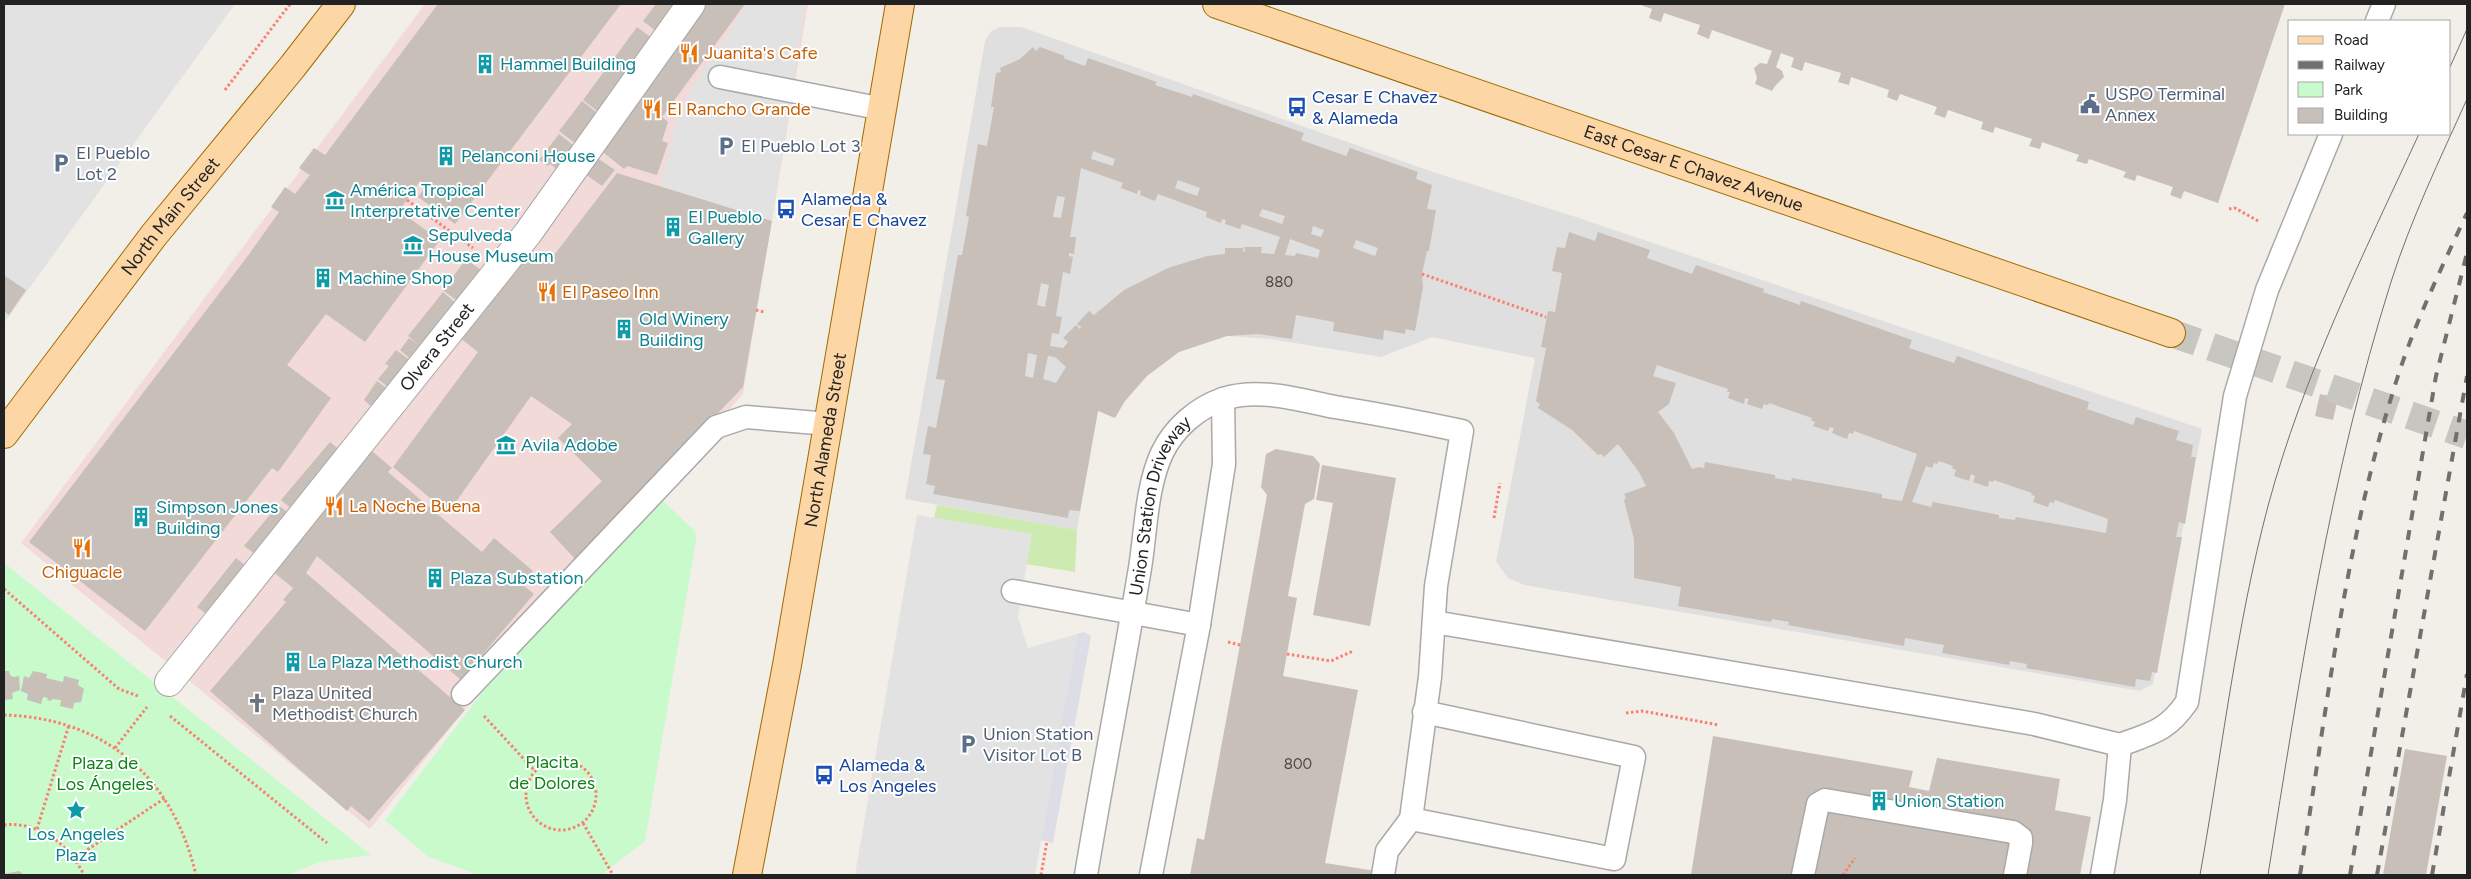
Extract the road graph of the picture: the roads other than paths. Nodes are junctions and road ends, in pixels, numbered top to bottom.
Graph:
1 (341, 4) edge
2 (691, 4) edge
3 (900, 4) edge
4 (1217, 4) edge
5 (2384, 4) edge
6 (2377, 20) edge
7 (720, 77) dead end
8 (883, 109) junction
9 (2331, 135) edge
10 (2171, 333) tunnel mouth
11 (1223, 399) junction
12 (829, 424) junction
13 (4, 434) edge
14 (1013, 591) dead end
15 (1132, 612) junction
16 (1434, 622) junction
17 (1199, 625) junction
18 (169, 682) road end
19 (463, 694) road end
20 (1424, 712) junction
21 (2120, 745) junction
22 (1411, 819) junction
23 (747, 875) edge
24 (1086, 875) edge
25 (1151, 875) edge
26 (1383, 875) edge
27 (1803, 875) edge
28 (2015, 875) edge
29 (2102, 875) edge

1 - 13 main road, North Main Street
2 - 18 street, Olvera Street
3 - 8 main road, North Alameda Street
4 - 10 main road, East Cesar E Chavez Avenue
5 - 6 lane
7 - 8 lane
8 - 12 main road, North Alameda Street
9 - 21 lane
11 - 15 lane, Union Station Driveway
11 - 16 lane, Union Station Driveway
11 - 17 lane
12 - 19 lane
12 - 23 main road, North Alameda Street
14 - 15 lane
15 - 17 lane
15 - 24 lane, Union Station Driveway
16 - 20 lane
16 - 21 lane
17 - 25 lane
20 - 22 lane
20 - 22 lane
21 - 29 lane
22 - 26 lane
27 - 28 lane

